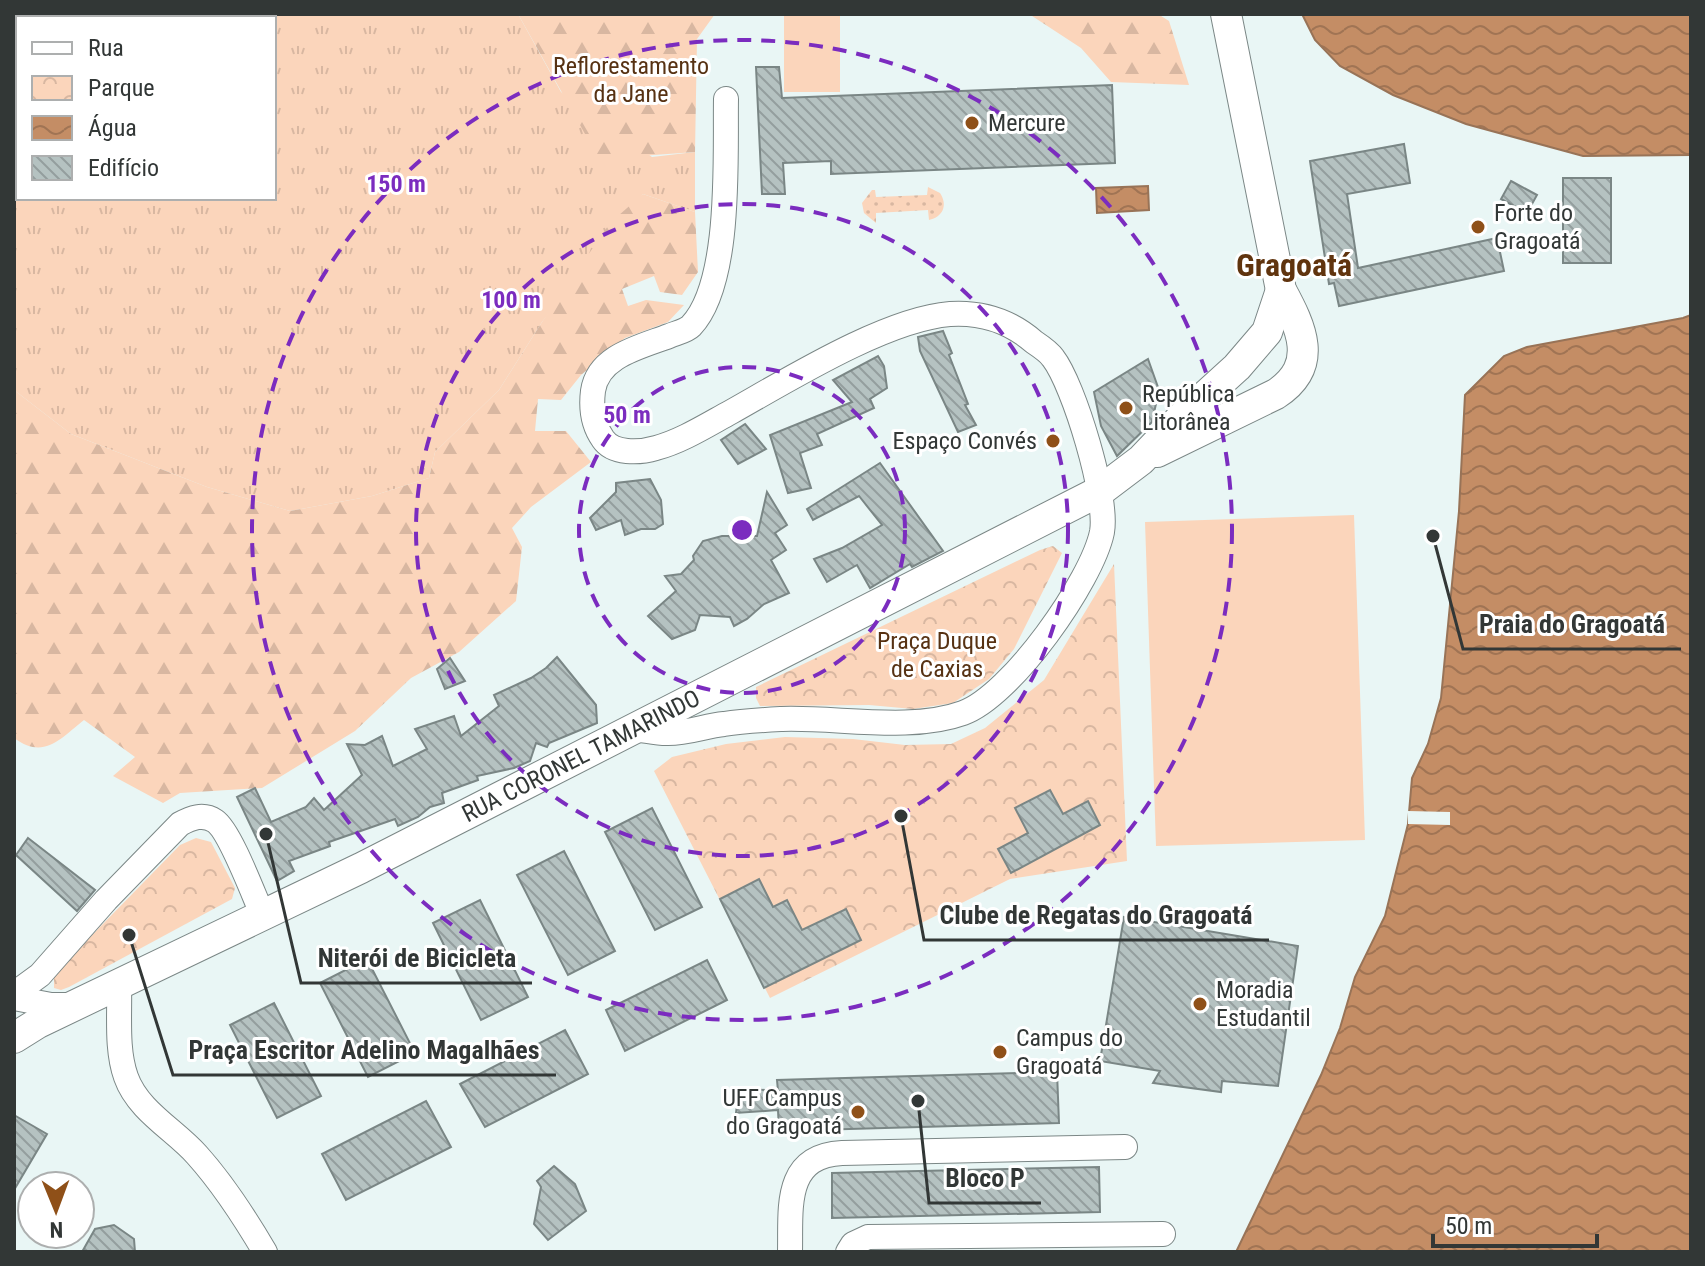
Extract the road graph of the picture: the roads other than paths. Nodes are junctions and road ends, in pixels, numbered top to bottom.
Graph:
1 (1226, 14) edge
2 (726, 99) dead end
3 (1281, 290) junction
4 (1259, 341) junction
5 (1237, 367) junction
6 (1298, 369) junction
7 (1266, 400) junction
8 (1141, 460) junction
9 (1100, 491) junction
10 (633, 729) junction
11 (263, 916) junction
12 (119, 985) junction
13 (14, 996) edge
14 (78, 1005) junction
15 (14, 1038) edge
16 (1125, 1147) dead end
17 (1163, 1234) dead end
18 (265, 1252) edge
19 (790, 1252) edge
20 (848, 1252) edge

1 - 3 main road
2 - 9 street
3 - 4 main road, RUA CORONEL TAMARINDO
3 - 6 main road
4 - 5 main road, RUA CORONEL TAMARINDO
4 - 6 main road
5 - 7 main road
5 - 8 main road, RUA CORONEL TAMARINDO
6 - 7 main road, RUA CORONEL TAMARINDO
7 - 8 main road, RUA CORONEL TAMARINDO
8 - 9 main road, RUA CORONEL TAMARINDO
9 - 10 main road, RUA CORONEL TAMARINDO
9 - 10 street
10 - 11 main road, RUA CORONEL TAMARINDO
11 - 12 main road, RUA CORONEL TAMARINDO
11 - 13 street
12 - 14 main road, RUA CORONEL TAMARINDO
12 - 18 street
13 - 14 street
14 - 15 main road, RUA CORONEL TAMARINDO
16 - 19 street
17 - 20 street

